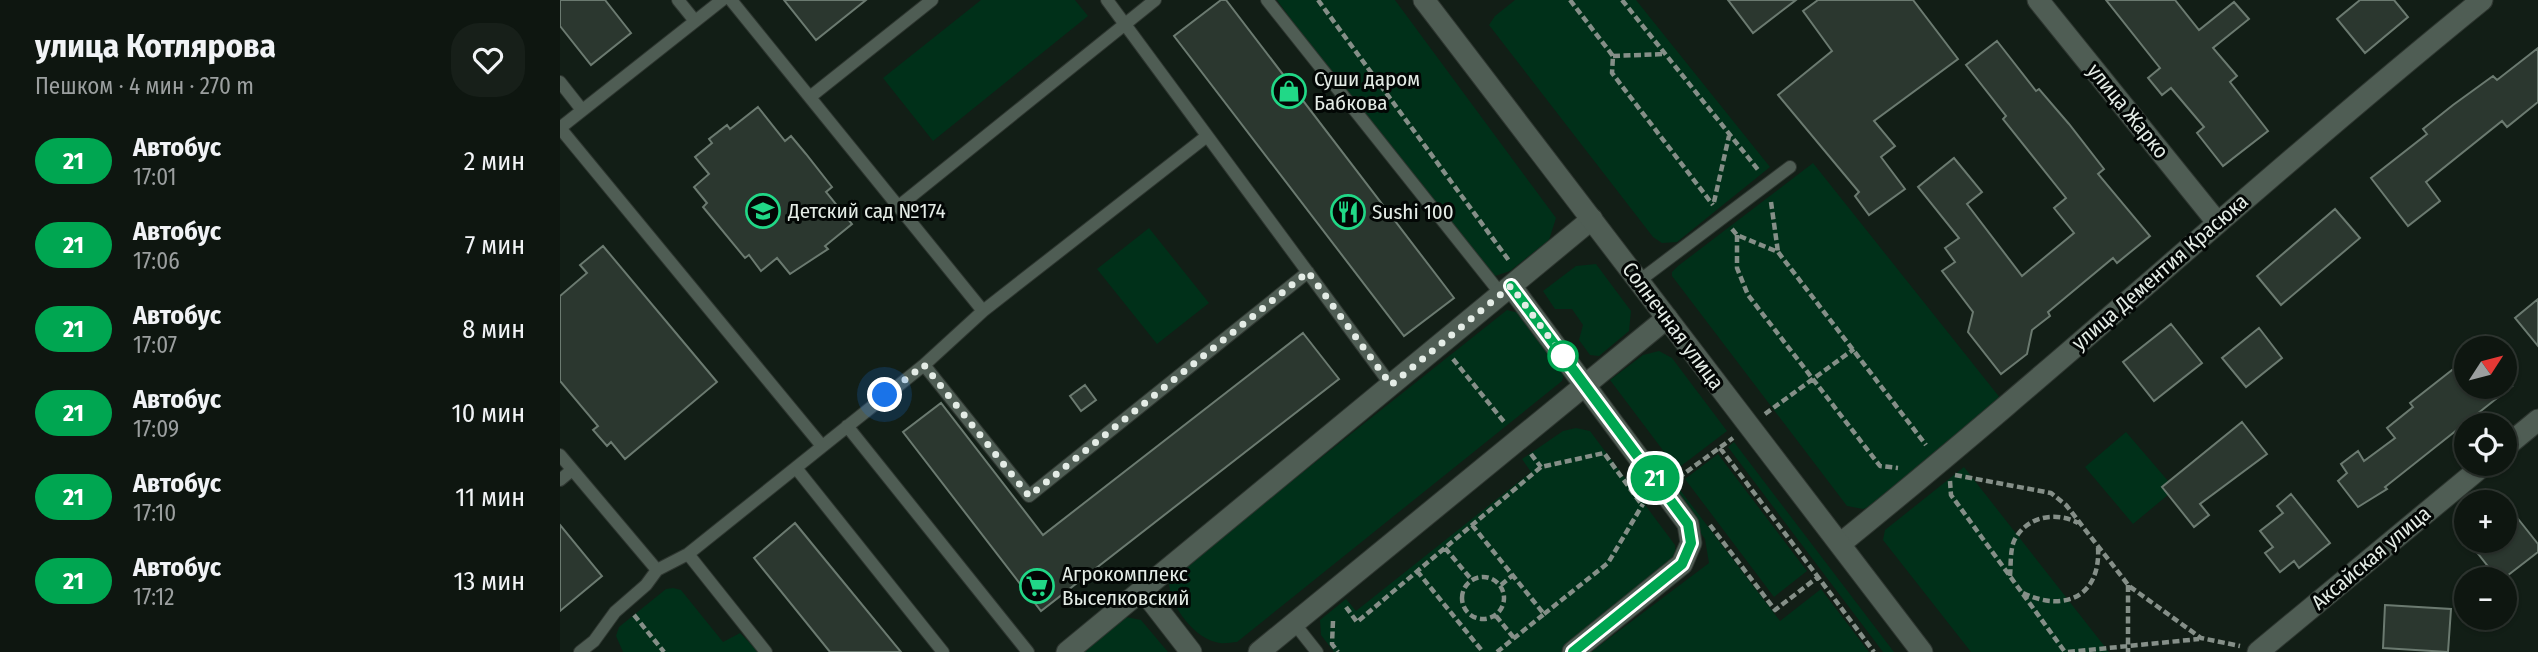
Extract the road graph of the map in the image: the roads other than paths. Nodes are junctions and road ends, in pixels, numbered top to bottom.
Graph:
1 (678, 0) edge
2 (722, 0) edge
3 (731, 0) edge
4 (932, 0) edge
5 (1107, 0) edge
6 (1155, 0) edge
7 (1267, 0) edge
8 (1424, 0) edge
9 (2038, 0) edge
10 (2476, 2) edge
11 (695, 21) junction
12 (1124, 24) junction
13 (560, 82) edge
14 (810, 97) junction
15 (582, 110) junction
16 (560, 128) edge
17 (1207, 136) junction
18 (1790, 167) dead end
19 (898, 206) junction
20 (1592, 219) junction
21 (2217, 222) junction
22 (1308, 272) junction
23 (1639, 281) junction
24 (1511, 286) junction
25 (983, 311) junction
26 (1667, 318) junction
27 (924, 365) junction
28 (1391, 385) junction
29 (1585, 385) junction
30 (2538, 420) edge
31 (847, 426) junction
32 (2517, 437) edge
33 (822, 446) junction
34 (560, 455) edge
35 (796, 468) junction
36 (572, 470) junction
37 (2470, 476) edge
38 (560, 480) edge
39 (1840, 544) junction
40 (688, 554) junction
41 (657, 570) junction
42 (1143, 590) junction
43 (1294, 623) junction
44 (2259, 651) edge
45 (580, 652) edge
46 (766, 652) edge
47 (943, 652) edge
48 (1028, 652) edge
49 (1067, 652) edge
50 (1191, 652) edge
51 (1259, 652) edge
52 (1317, 652) edge
53 (1573, 652) edge
54 (1922, 652) edge

1 - 11 lane
2 - 11 lane
3 - 14 lane
4 - 14 lane
5 - 12 lane
6 - 12 lane
7 - 24 lane
8 - 20 street, Солнечная улица
9 - 21 street, улица Жарко
10 - 21 street, улица Дементия Красюка
11 - 15 lane
12 - 17 lane
12 - 19 lane
13 - 15 lane
14 - 19 lane
15 - 16 lane
16 - 33 lane
17 - 22 lane
17 - 25 lane
18 - 23 lane
19 - 25 lane
20 - 23 street, Солнечная улица
20 - 24 street
21 - 39 street, улица Дементия Красюка
22 - 27 lane
22 - 28 lane
23 - 26 street, Солнечная улица
24 - 28 street
24 - 29 street
25 - 27 lane
26 - 29 street
26 - 39 street, Солнечная улица
27 - 31 lane
28 - 42 street
29 - 43 street
29 - 53 street
30 - 32 street
31 - 33 lane
31 - 48 lane
33 - 35 lane
34 - 36 lane
35 - 40 lane
35 - 47 lane
36 - 38 lane
36 - 41 lane
37 - 44 street, Аксайская улица
39 - 54 street, Солнечная улица
40 - 41 lane
40 - 46 lane
41 - 45 lane
42 - 49 street
42 - 50 street
43 - 51 street
43 - 52 lane

